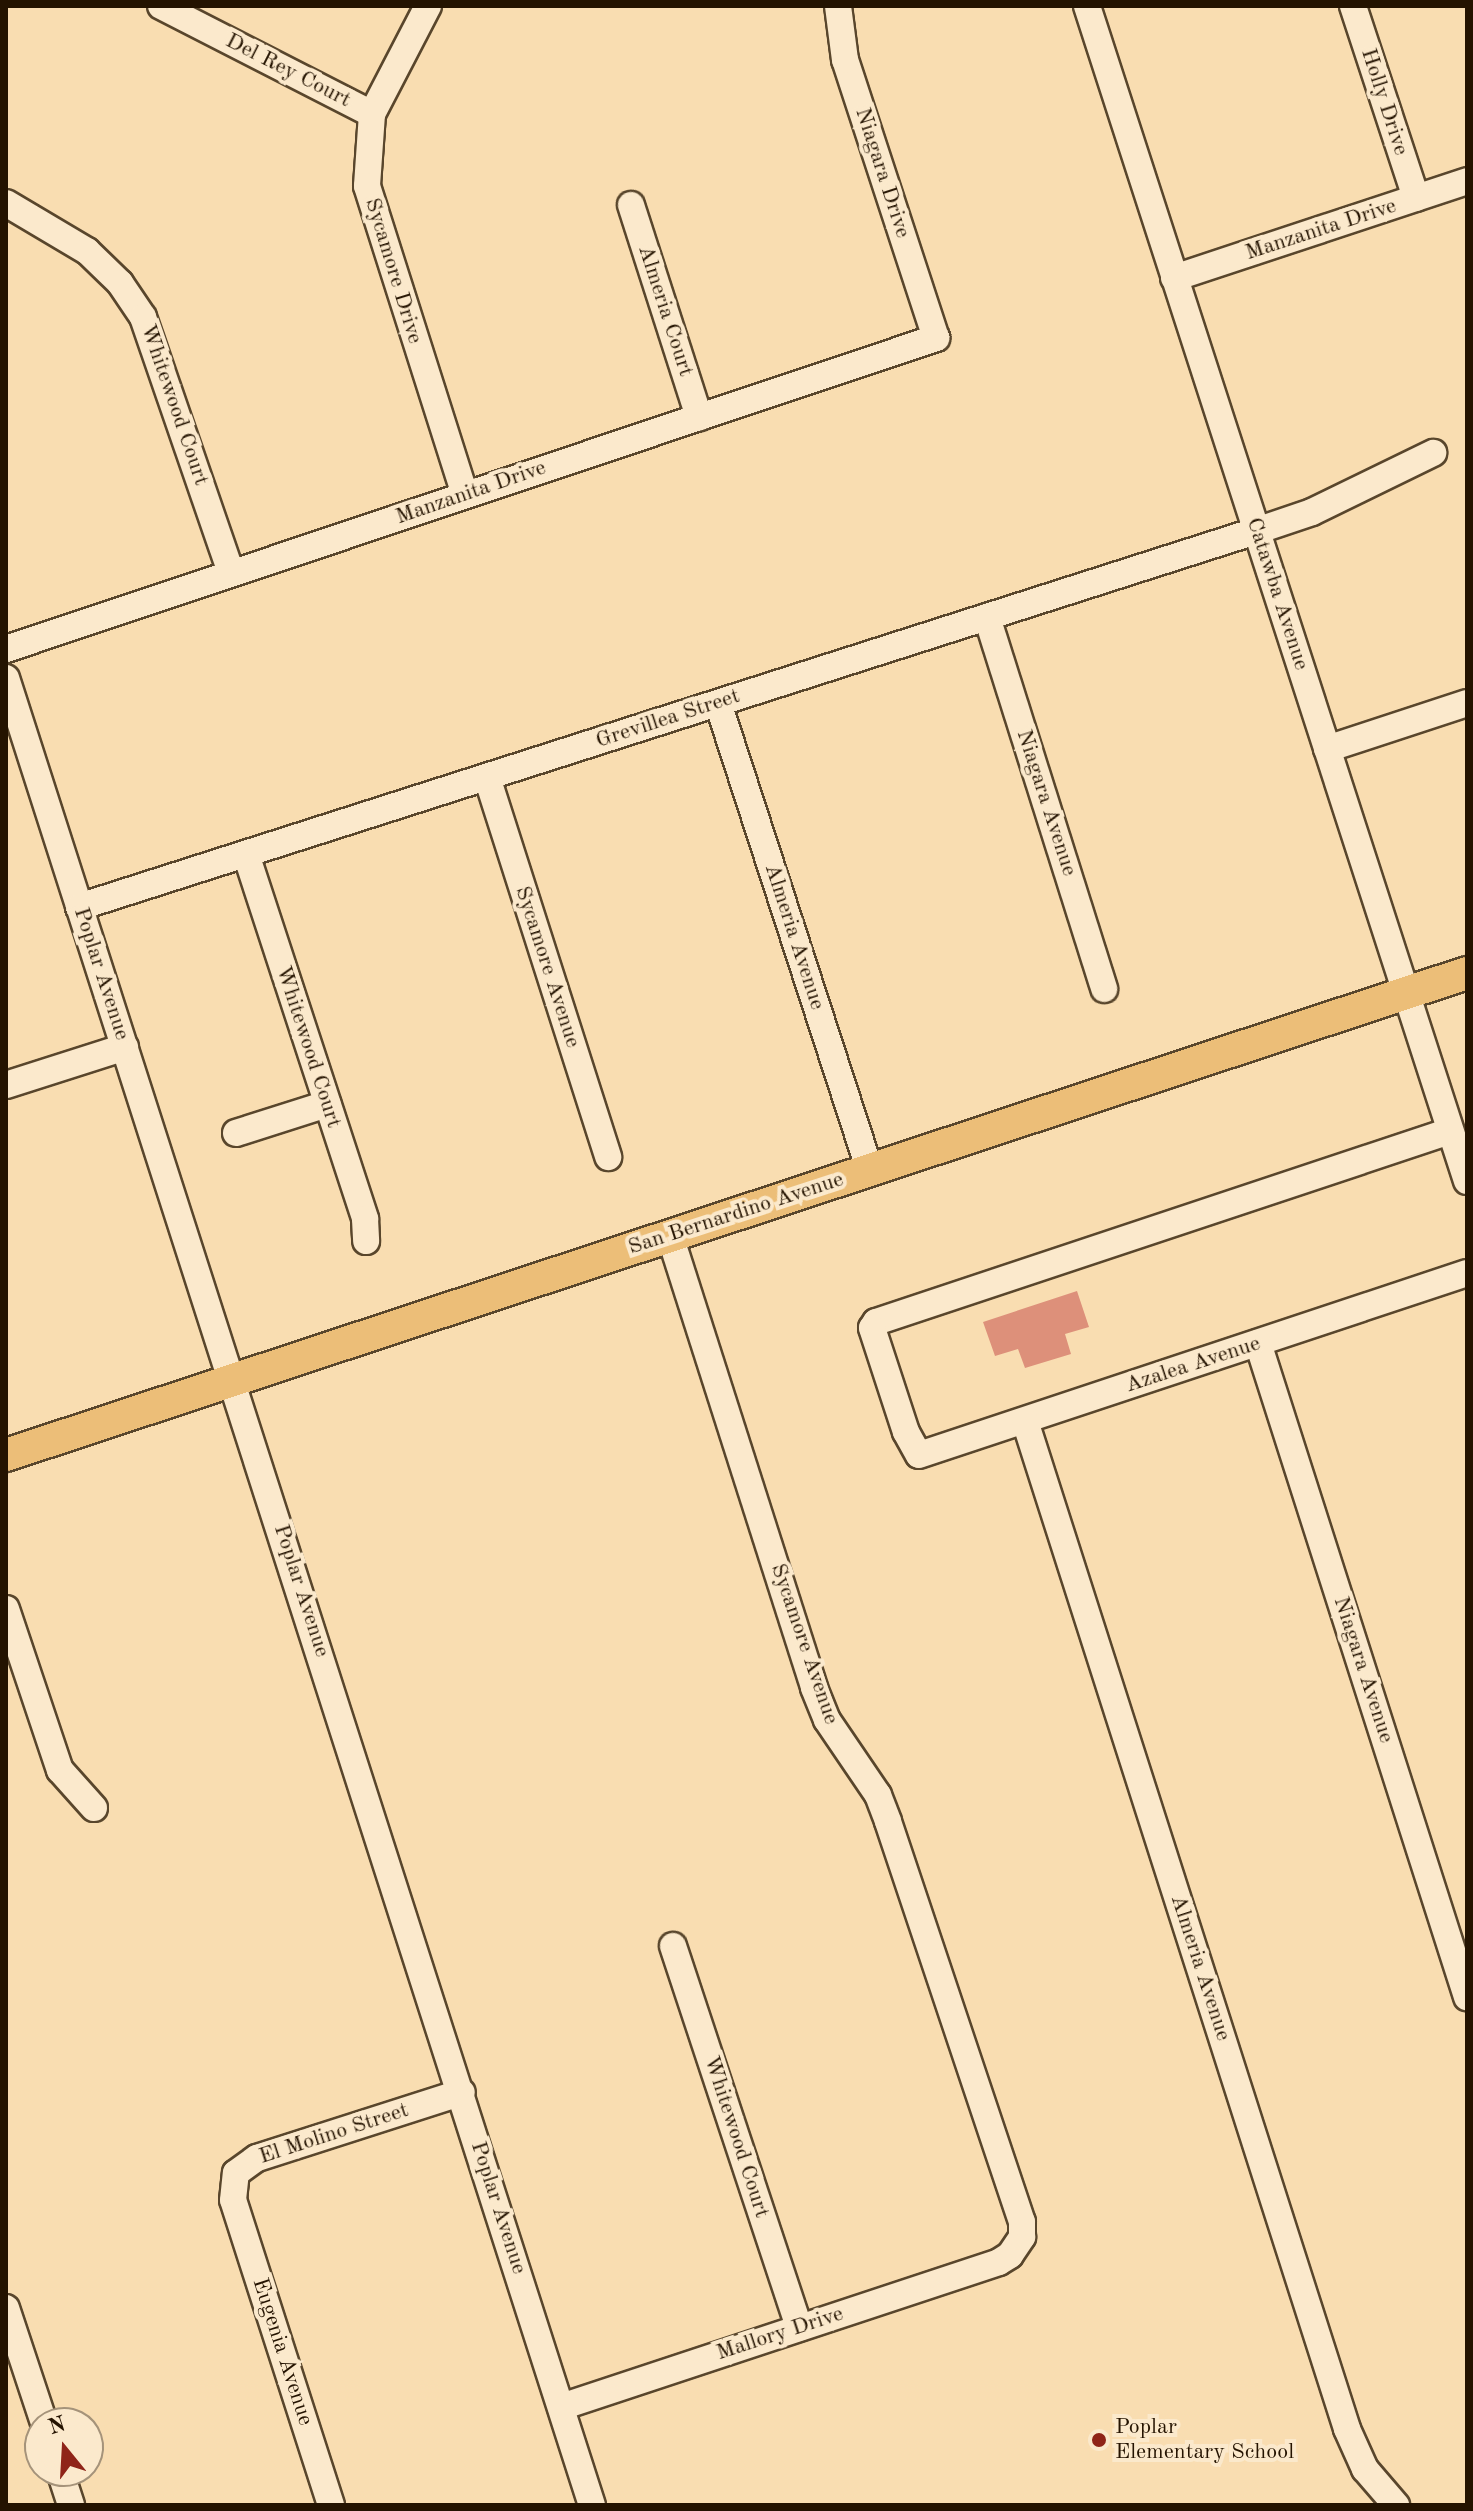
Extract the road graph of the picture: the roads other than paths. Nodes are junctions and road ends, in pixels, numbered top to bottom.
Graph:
1 (161, 6) edge
2 (428, 6) edge
3 (838, 6) edge
4 (1087, 6) edge
5 (1353, 6) edge
6 (372, 114) junction
7 (1467, 181) edge
8 (1416, 198) junction
9 (6, 203) edge
10 (631, 205) dead end
11 (1174, 278) junction
12 (936, 338) joint
13 (699, 417) junction
14 (1433, 453) dead end
15 (465, 495) junction
16 (1256, 531) junction
17 (231, 573) junction
18 (987, 617) junction
19 (6, 649) edge
20 (6, 678) edge
21 (718, 703) junction
22 (1467, 703) edge
23 (1327, 749) junction
24 (487, 777) junction
25 (246, 854) junction
26 (79, 907) junction
27 (1467, 973) edge
28 (1104, 989) dead end
29 (1403, 994) junction
30 (125, 1047) junction
31 (6, 1085) edge
32 (327, 1104) junction
33 (1450, 1131) junction
34 (236, 1133) dead end
35 (608, 1157) dead end
36 (870, 1170) junction
37 (1467, 1181) edge
38 (670, 1235) junction
39 (366, 1241) dead end
40 (1467, 1273) edge
41 (1258, 1343) junction
42 (233, 1379) junction
43 (1025, 1421) junction
44 (6, 1455) edge
45 (6, 1609) edge
46 (94, 1808) dead end
47 (673, 1946) dead end
48 (1467, 1997) edge
49 (462, 2092) junction
50 (233, 2200) joint
51 (999, 2262) joint
52 (6, 2308) edge
53 (799, 2328) junction
54 (39, 2407) edge
55 (561, 2407) junction
56 (331, 2505) edge
57 (592, 2505) edge
58 (1396, 2505) edge

1 - 6 street, Del Rey Court
2 - 6 street, Sycamore Drive
3 - 12 street, Niagara Drive
4 - 11 street, Catawba Avenue
5 - 8 street, Holly Drive
6 - 15 street, Sycamore Drive
7 - 8 street, Manzanita Drive
8 - 11 street, Manzanita Drive
9 - 17 street, Whitewood Court
10 - 13 street, Almeria Court
11 - 16 street, Catawba Avenue
12 - 13 street, Manzanita Drive
13 - 15 street, Manzanita Drive
14 - 16 street, Grevillea Street
15 - 17 street, Manzanita Drive
16 - 18 street, Grevillea Street
16 - 23 street, Catawba Avenue
17 - 19 street, Manzanita Drive
18 - 21 street, Grevillea Street
18 - 28 street, Niagara Avenue
20 - 26 street, Poplar Avenue
21 - 24 street, Grevillea Street
21 - 36 street, Almeria Avenue
22 - 23 street
23 - 29 street, Catawba Avenue
24 - 25 street, Grevillea Street
24 - 35 street, Sycamore Avenue
25 - 26 street, Grevillea Street
25 - 32 street, Whitewood Court
26 - 30 street, Poplar Avenue
27 - 29 main road, San Bernardino Avenue
29 - 33 street, Catawba Avenue
29 - 36 main road, San Bernardino Avenue
30 - 31 street
30 - 42 street, Poplar Avenue
32 - 34 street
32 - 39 street, Whitewood Court
33 - 37 street, Catawba Avenue
33 - 43 street, Azalea Avenue
36 - 38 main road, San Bernardino Avenue
38 - 42 main road, San Bernardino Avenue
38 - 51 street, Sycamore Avenue
40 - 41 street, Azalea Avenue
41 - 43 street, Azalea Avenue
41 - 48 street, Niagara Avenue
42 - 44 main road, San Bernardino Avenue
42 - 49 street, Poplar Avenue
43 - 58 street, Almeria Avenue
45 - 46 street
47 - 53 street, Whitewood Court
49 - 50 street, El Molino Street
49 - 55 street, Poplar Avenue
50 - 56 street, Eugenia Avenue
51 - 53 street, Mallory Drive
52 - 54 street
53 - 55 street, Mallory Drive
55 - 57 street, Poplar Avenue

